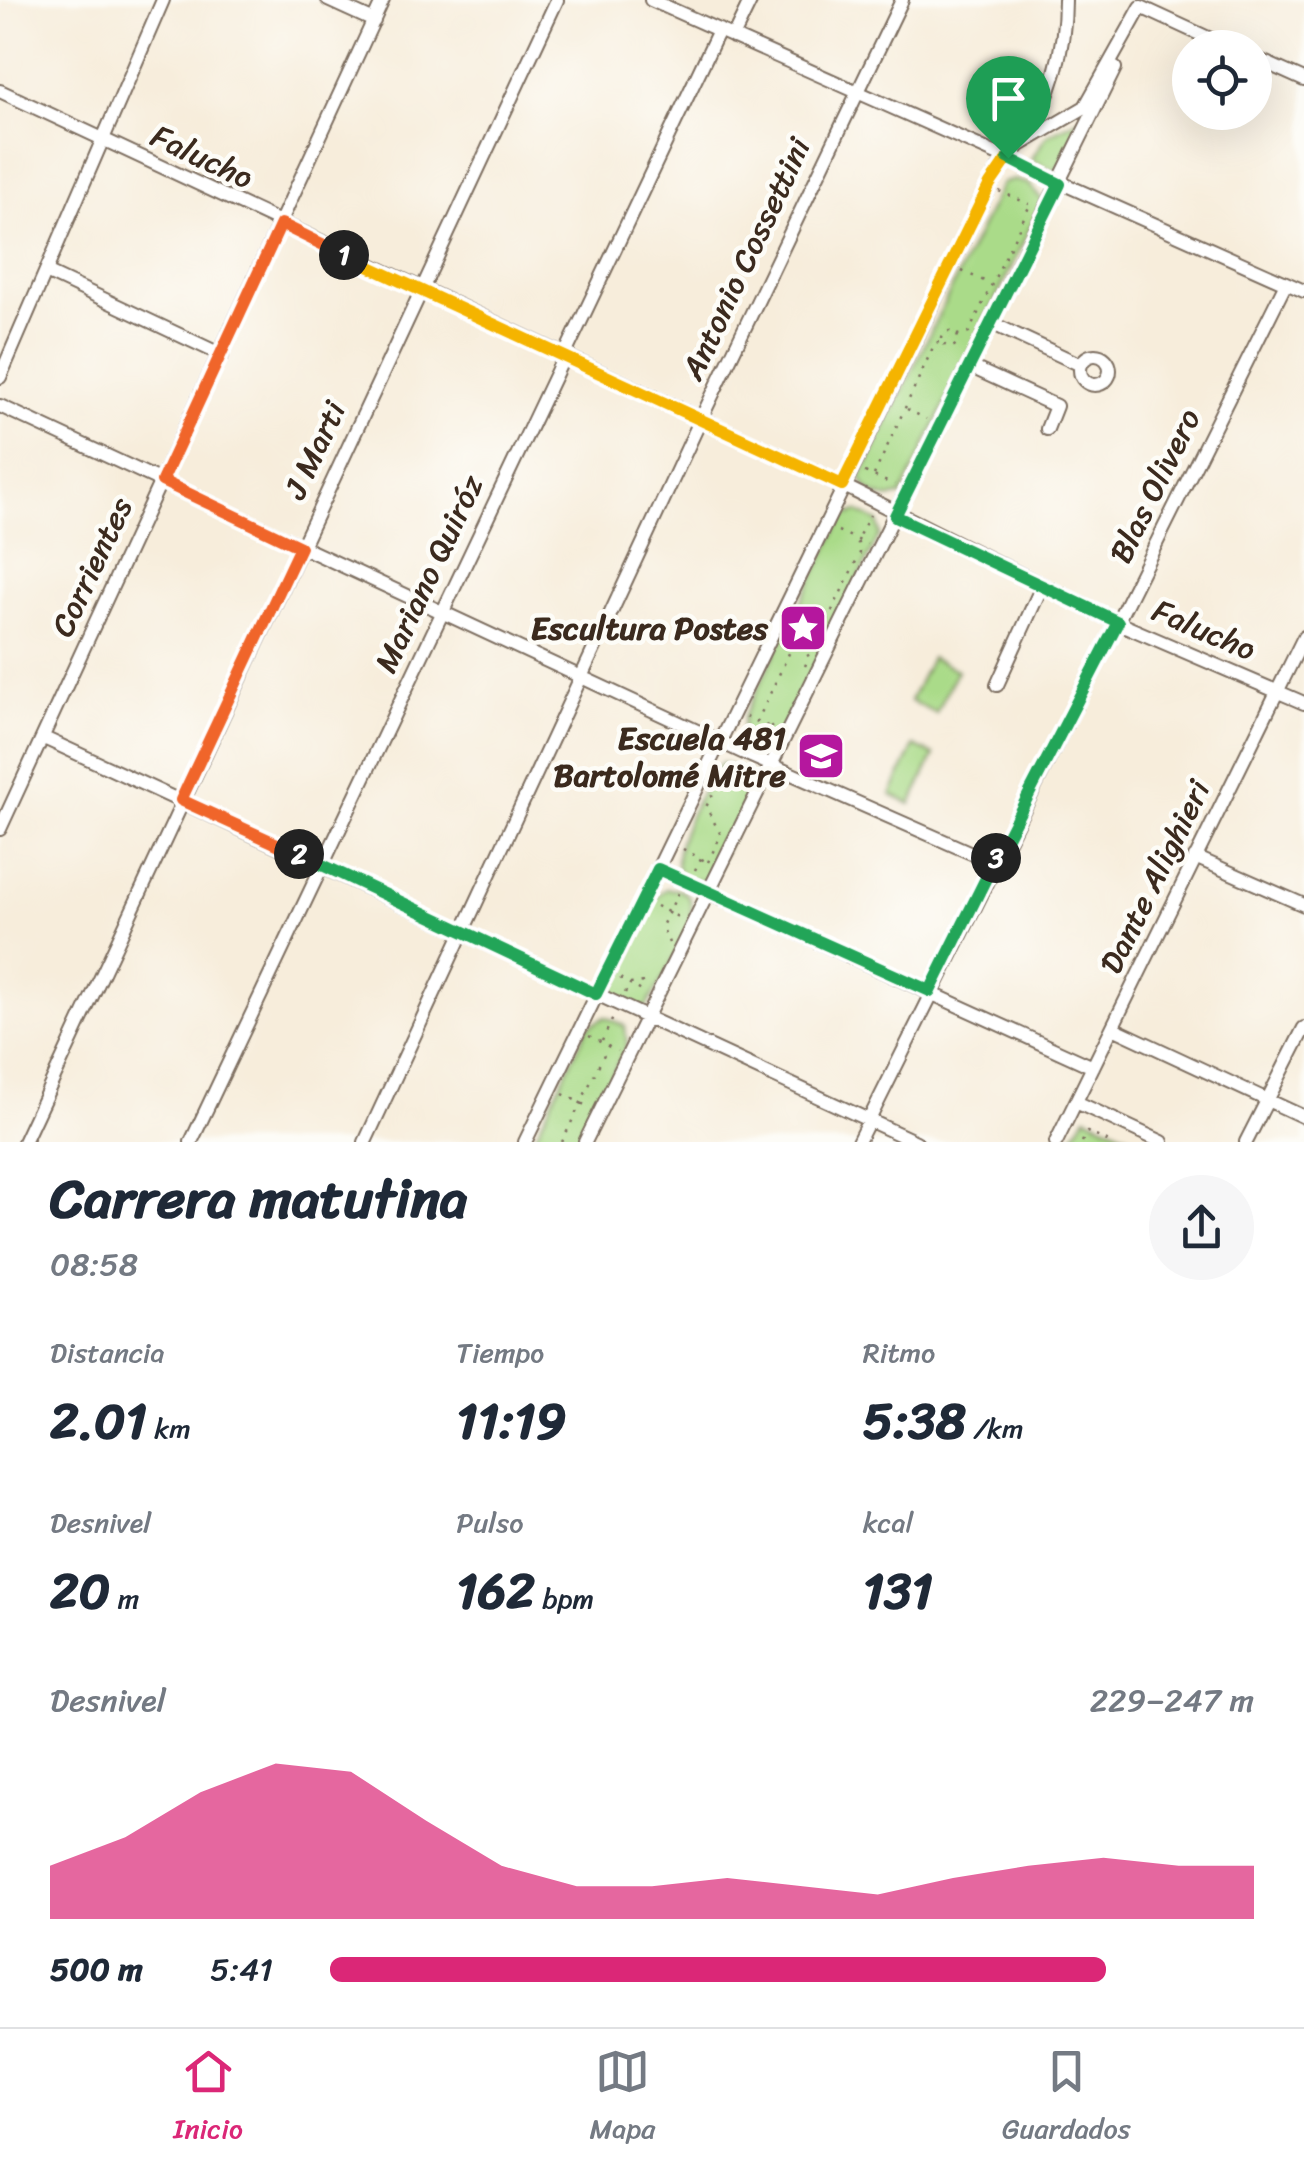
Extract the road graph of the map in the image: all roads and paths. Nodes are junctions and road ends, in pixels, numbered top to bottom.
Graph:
1 (162, 0) edge
2 (328, 0) edge
3 (383, 0) edge
4 (557, 0) edge
5 (651, 0) edge
6 (752, 0) edge
7 (902, 0) edge
8 (1066, 0) edge
9 (1143, 4) edge
10 (374, 21) junction
11 (719, 30) junction
12 (1194, 30) edge
13 (733, 37) junction
14 (1272, 66) edge
15 (1304, 80) edge
16 (0, 91) edge
17 (858, 92) junction
18 (103, 140) junction
19 (1020, 145) junction
20 (1008, 158) junction
21 (1060, 184) junction
22 (998, 191) dead end
23 (1030, 205) junction
24 (1039, 209) dead end
25 (281, 224) junction
26 (960, 270) dead end
27 (46, 272) junction
28 (1286, 283) junction
29 (992, 285) junction
30 (419, 290) junction
31 (1304, 291) edge
32 (991, 323) junction
33 (958, 335) junction
34 (943, 341) junction
35 (222, 355) junction
36 (562, 358) junction
37 (1081, 365) dead end
38 (970, 366) junction
39 (0, 378) edge
40 (0, 406) edge
41 (905, 408) junction
42 (700, 421) junction
43 (936, 423) dead end
44 (1047, 429) dead end
45 (864, 471) dead end
46 (874, 475) junction
47 (162, 481) junction
48 (842, 485) junction
49 (904, 490) dead end
50 (870, 515) dead end
51 (895, 516) junction
52 (836, 530) dead end
53 (857, 540) junction
54 (300, 547) junction
55 (875, 548) dead end
56 (1042, 586) junction
57 (443, 610) junction
58 (1118, 622) junction
59 (1304, 636) edge
60 (802, 646) junction
61 (802, 672) dead end
62 (584, 678) junction
63 (997, 686) dead end
64 (1276, 691) junction
65 (1304, 704) edge
66 (744, 716) dead end
67 (780, 720) dead end
68 (756, 723) junction
69 (770, 727) junction
70 (784, 734) dead end
71 (44, 738) junction
72 (719, 742) junction
73 (747, 744) dead end
74 (772, 762) junction
75 (736, 765) dead end
76 (711, 775) dead end
77 (728, 784) junction
78 (754, 797) dead end
79 (181, 800) junction
80 (0, 829) edge
81 (678, 846) dead end
82 (1195, 857) junction
83 (708, 862) junction
84 (994, 863) junction
85 (320, 864) junction
86 (658, 869) junction
87 (722, 870) junction
88 (684, 882) junction
89 (710, 894) junction
90 (650, 903) dead end
91 (1304, 906) edge
92 (668, 912) junction
93 (690, 923) dead end
94 (466, 932) junction
95 (670, 945) dead end
96 (656, 970) dead end
97 (614, 975) dead end
98 (630, 984) junction
99 (930, 991) junction
100 (596, 994) junction
101 (654, 999) dead end
102 (613, 1018) dead end
103 (648, 1018) junction
104 (1113, 1028) junction
105 (1304, 1028) edge
106 (585, 1034) dead end
107 (601, 1042) junction
108 (608, 1046) junction
109 (623, 1054) dead end
110 (1093, 1067) junction
111 (557, 1092) dead end
112 (1268, 1099) junction
113 (1076, 1102) junction
114 (580, 1103) junction
115 (595, 1110) dead end
116 (1304, 1117) edge
117 (868, 1120) junction
118 (24, 1142) edge
119 (191, 1142) edge
120 (366, 1142) edge
121 (525, 1142) edge
122 (562, 1142) edge
123 (585, 1142) edge
124 (858, 1142) edge
125 (916, 1142) edge
126 (1056, 1142) edge
127 (1082, 1142) edge
128 (1108, 1142) edge
129 (1162, 1142) edge
130 (1246, 1142) edge

1 - 18 street
2 - 10 street
3 - 10 street, Corrientes
4 - 30 street, J Marti
5 - 11 street
6 - 13 street
7 - 17 street, Antonio Cossettini
8 - 19 street
9 - 12 street
9 - 19 street
9 - 21 street
10 - 25 street, Corrientes
11 - 13 street
11 - 36 street, Mariano Quiróz
13 - 17 street
14 - 15 street
16 - 18 street, Falucho
17 - 20 street
17 - 42 street, Antonio Cossettini
18 - 25 street, Falucho
18 - 27 street
19 - 20 street
20 - 21 street
20 - 48 street
21 - 28 street
21 - 32 street
22 - 23 path
23 - 24 path
23 - 29 path
25 - 30 street, Falucho
25 - 35 street, Corrientes
26 - 29 path
27 - 35 street
27 - 39 street
28 - 31 street
28 - 58 street, Blas Olivero
29 - 33 path
30 - 36 street, Falucho
30 - 54 street, J Marti
32 - 37 street
32 - 38 street
33 - 34 path
33 - 34 path
34 - 41 path
35 - 47 street, Corrientes
36 - 42 street, Falucho
36 - 57 street, Mariano Quiróz
38 - 44 street
38 - 51 street
40 - 47 street
41 - 43 path
41 - 46 path
42 - 48 street, Falucho
42 - 62 street, Antonio Cossettini
45 - 46 path
46 - 49 path
47 - 54 street
47 - 71 street, Corrientes
48 - 51 street, Falucho
48 - 72 street
50 - 53 path
51 - 56 street, Falucho
51 - 74 street
52 - 53 path
53 - 55 path
53 - 60 path
54 - 57 street
54 - 79 street, J Marti
56 - 58 street, Falucho
56 - 63 street
57 - 62 street
57 - 85 street, Mariano Quiróz
58 - 64 street, Falucho
58 - 84 street, Blas Olivero
59 - 64 street, Dante Alighieri
60 - 61 path
60 - 68 path
62 - 72 street
62 - 94 street, Antonio Cossettini
64 - 65 street, Falucho
64 - 82 street, Dante Alighieri
66 - 68 path
67 - 69 path
68 - 69 path
68 - 73 path
69 - 70 path
71 - 79 street
71 - 80 street, Corrientes
72 - 74 street
72 - 86 street
74 - 84 street
74 - 87 street
75 - 77 path
76 - 77 path
77 - 78 path
77 - 83 path
79 - 85 street
79 - 118 street, J Marti
81 - 83 path
82 - 91 street
82 - 104 street, Dante Alighieri
83 - 87 path
84 - 99 street, Blas Olivero
85 - 94 street
85 - 119 street, Mariano Quiróz
86 - 88 street
86 - 100 street
87 - 89 street
88 - 89 street
88 - 92 path
89 - 99 street
89 - 103 street
90 - 92 path
92 - 93 path
92 - 95 path
94 - 100 street
94 - 120 street, Antonio Cossettini
96 - 98 path
97 - 98 path
98 - 101 path
99 - 110 street
99 - 117 street, Blas Olivero
100 - 103 street
100 - 121 street
102 - 107 path
103 - 117 street
103 - 123 street
104 - 110 street, Dante Alighieri
104 - 112 street
105 - 112 street
106 - 107 path
107 - 108 path
108 - 109 path
108 - 114 path
110 - 113 street, Dante Alighieri
111 - 114 path
112 - 116 street
112 - 130 street
113 - 126 street, Dante Alighieri
113 - 129 street
114 - 115 path
114 - 122 path
117 - 124 street, Blas Olivero
117 - 125 street
127 - 128 path

